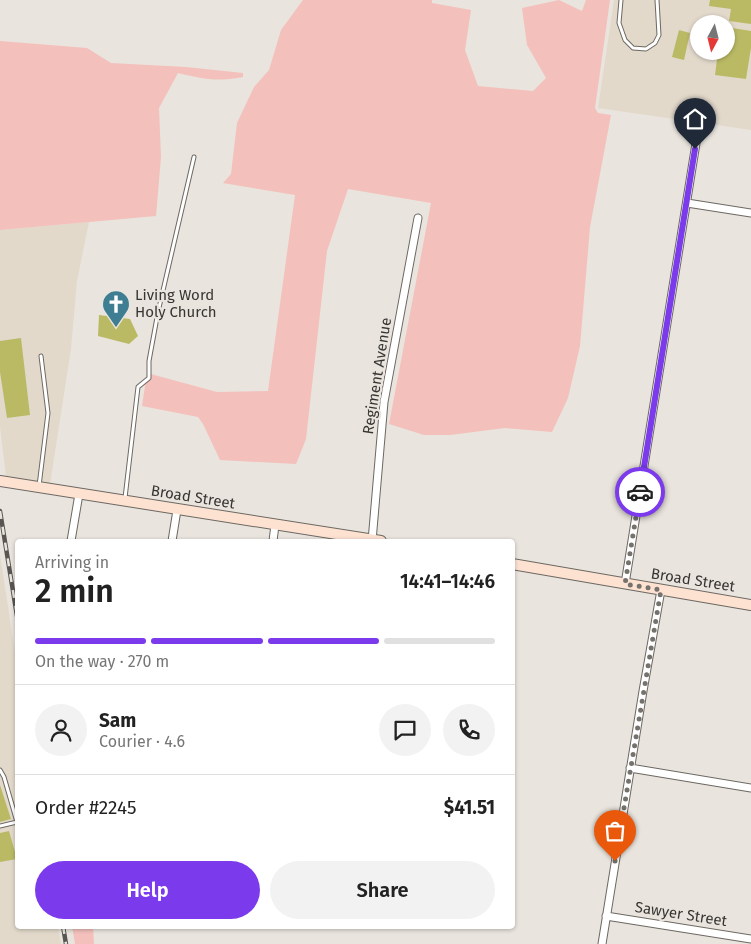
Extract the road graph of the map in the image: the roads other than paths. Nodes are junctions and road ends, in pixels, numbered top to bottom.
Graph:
1 (621, 0) edge
2 (657, 0) edge
3 (698, 130) dead end
4 (194, 157) dead end
5 (687, 203) junction
6 (751, 213) edge
7 (418, 218) dead end
8 (41, 356) dead end
9 (0, 481) edge
10 (39, 487) junction
11 (79, 494) junction
12 (125, 501) junction
13 (177, 510) junction
14 (275, 525) junction
15 (71, 539) edge
16 (172, 539) edge
17 (272, 539) edge
18 (362, 539) edge
19 (375, 539) edge
20 (515, 565) edge
21 (625, 584) junction
22 (661, 590) junction
23 (751, 605) edge
24 (630, 768) junction
25 (0, 770) edge
26 (751, 788) edge
27 (15, 818) edge
28 (15, 822) edge
29 (0, 826) edge
30 (606, 916) junction
31 (751, 939) edge
32 (602, 944) edge

1 - 2 lane
3 - 5 street
4 - 12 lane
5 - 6 street
5 - 21 street
7 - 19 street, Regiment Avenue
8 - 10 lane
9 - 10 street, Broad Street
10 - 11 street, Broad Street
11 - 12 street, Broad Street
11 - 15 street
12 - 13 street, Broad Street
13 - 14 street, Broad Street
13 - 16 street
14 - 17 street
14 - 18 street, Broad Street
20 - 21 street, Broad Street
21 - 22 street, Broad Street
22 - 23 street, Broad Street
22 - 24 street
24 - 26 street
24 - 30 street
25 - 27 lane
28 - 29 lane
30 - 31 street, Sawyer Street
30 - 32 street

